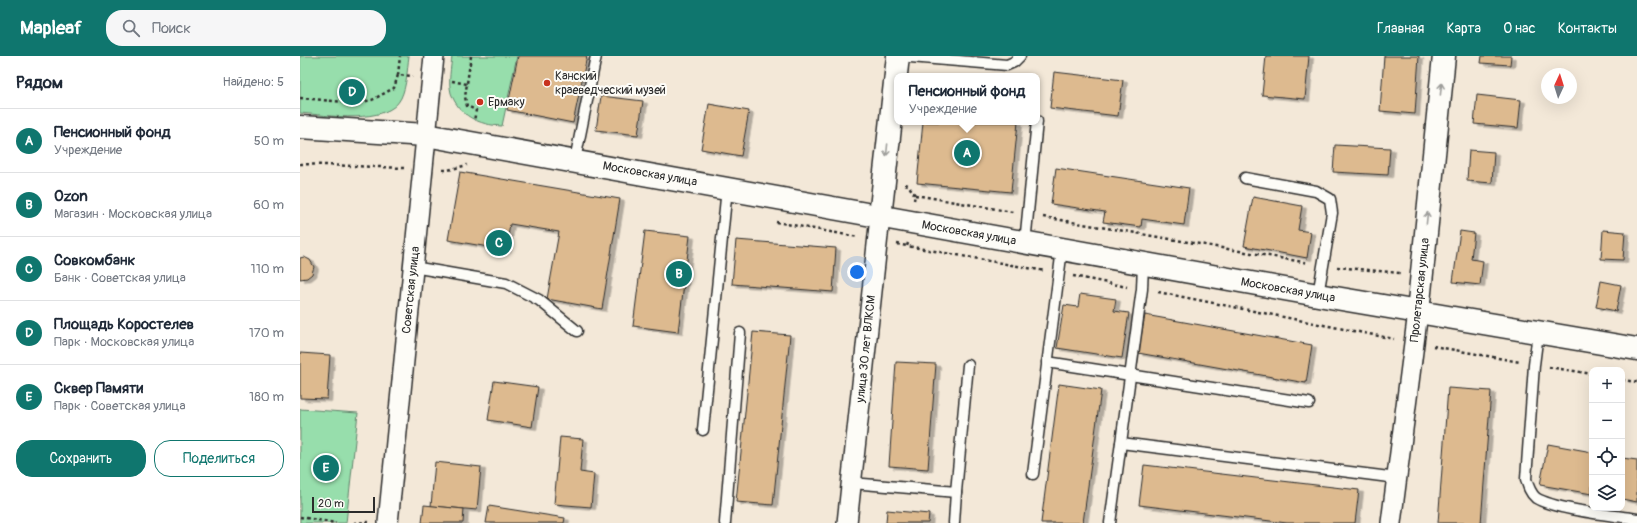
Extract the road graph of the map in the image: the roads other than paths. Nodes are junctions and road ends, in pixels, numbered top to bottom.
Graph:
1 (434, 56) edge
2 (596, 56) edge
3 (898, 56) edge
4 (1020, 56) edge
5 (1444, 56) edge
6 (897, 73) edge
7 (894, 103) edge
8 (1037, 125) edge
9 (300, 127) edge
10 (426, 135) junction
11 (575, 160) junction
12 (1245, 178) dead end
13 (727, 188) junction
14 (880, 217) junction
15 (1025, 242) junction
16 (1062, 249) junction
17 (1143, 264) junction
18 (413, 267) junction
19 (1318, 295) junction
20 (1418, 312) junction
21 (577, 331) dead end
22 (740, 333) dead end
23 (1538, 333) junction
24 (1637, 349) edge
25 (1047, 362) junction
26 (968, 365) dead end
27 (1130, 374) junction
28 (1310, 402) dead end
29 (704, 430) dead end
30 (1120, 443) junction
31 (1033, 474) dead end
32 (1397, 478) junction
33 (852, 483) junction
34 (956, 492) junction
35 (1637, 519) edge
36 (388, 523) edge
37 (725, 523) edge
38 (847, 523) edge
39 (954, 523) edge
40 (1110, 523) edge
41 (1391, 523) edge

1 - 10 street, Советская улица
2 - 11 lane
3 - 4 lane
3 - 6 street, улица 30 лет ВЛКСМ
20 -> 5 street, Пролетарская улица
7 -> 14 street, улица 30 лет ВЛКСМ
8 - 15 lane
9 - 10 street, Московская улица
10 - 11 street, Московская улица
10 - 18 street, Советская улица
11 - 13 street, Московская улица
12 - 19 lane
13 - 14 street, Московская улица
13 - 29 lane
14 - 15 street, Московская улица
14 - 33 street, улица 30 лет ВЛКСМ
15 - 16 street, Московская улица
16 - 17 street, Московская улица
16 - 25 lane
17 - 19 street, Московская улица
17 - 27 lane
18 - 21 lane
18 - 36 street, Советская улица
19 - 20 street, Московская улица
20 - 23 street, Московская улица
20 - 32 street, Пролетарская улица
22 - 37 lane
23 - 24 street, Московская улица
23 - 35 lane
25 - 27 lane
25 - 31 lane
26 - 34 lane
27 - 28 lane
27 - 30 lane
30 - 32 lane
30 - 40 lane
32 - 41 street, Пролетарская улица
33 - 34 lane
33 - 38 street, улица 30 лет ВЛКСМ
34 - 39 lane

